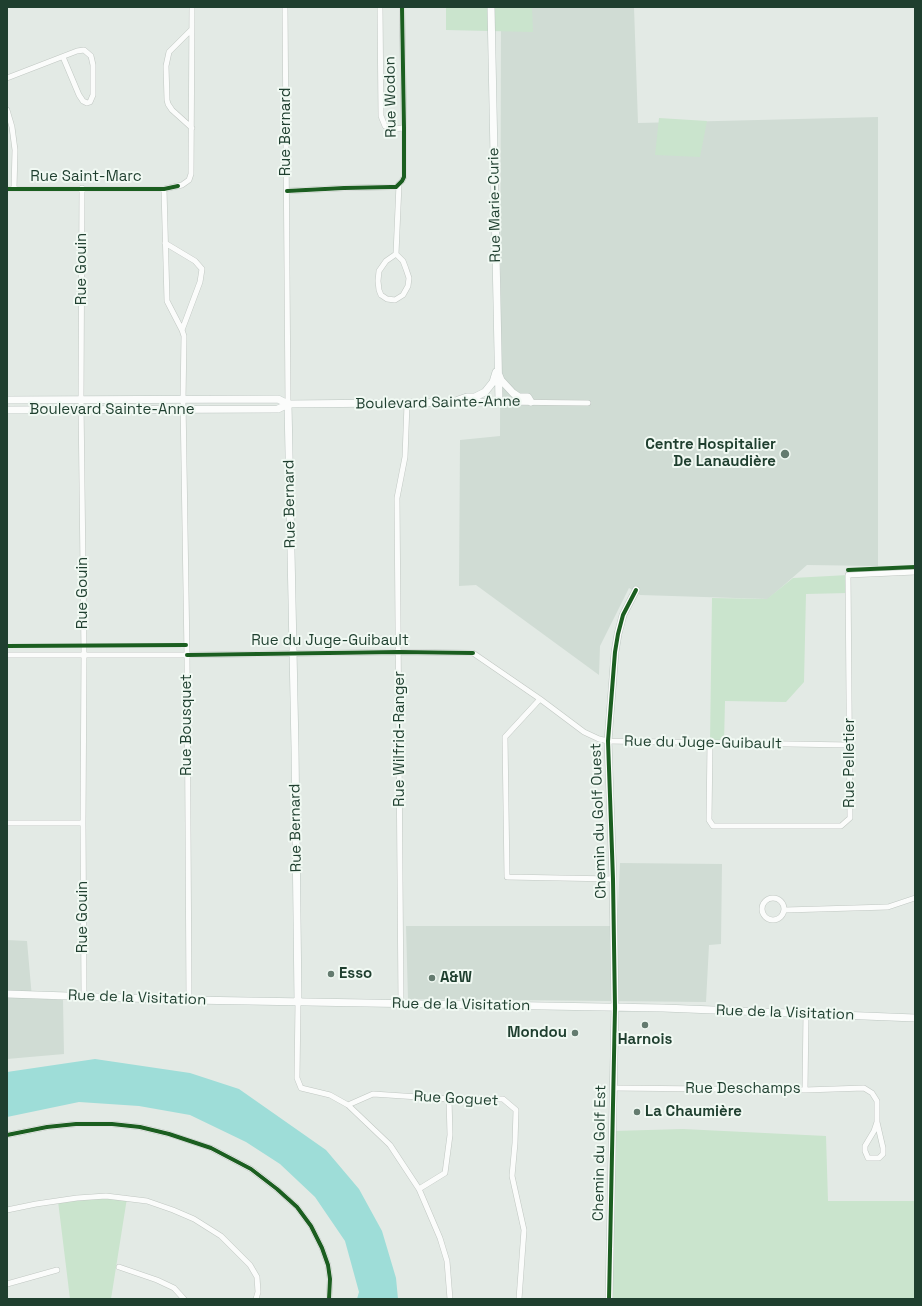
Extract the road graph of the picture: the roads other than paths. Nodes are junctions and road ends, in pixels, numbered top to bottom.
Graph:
1 (192, 7) edge
2 (285, 7) edge
3 (380, 7) edge
4 (402, 7) edge
5 (491, 7) edge
6 (192, 30) junction
7 (63, 57) junction
8 (7, 78) edge
9 (7, 110) edge
10 (192, 128) junction
11 (404, 128) junction
12 (399, 184) junction
13 (82, 188) junction
14 (164, 188) junction
15 (7, 189) edge
16 (14, 189) junction
17 (287, 191) junction
18 (165, 243) junction
19 (396, 254) junction
20 (182, 330) junction
21 (497, 360) junction
22 (498, 370) junction
23 (7, 400) edge
24 (81, 400) junction
25 (183, 400) junction
26 (499, 402) junction
27 (530, 402) junction
28 (450, 403) junction
29 (588, 403) dead end
30 (288, 404) junction
31 (407, 404) junction
32 (7, 410) edge
33 (81, 410) junction
34 (183, 410) junction
35 (915, 572) edge
36 (636, 590) dead end
37 (399, 652) junction
38 (293, 653) junction
39 (84, 654) junction
40 (7, 655) edge
41 (187, 655) junction
42 (540, 699) junction
43 (608, 741) junction
44 (710, 743) junction
45 (850, 745) junction
46 (83, 822) junction
47 (7, 823) edge
48 (613, 879) junction
49 (915, 898) edge
50 (785, 910) junction
51 (7, 994) edge
52 (84, 997) junction
53 (189, 1000) junction
54 (298, 1002) junction
55 (401, 1004) junction
56 (615, 1008) junction
57 (806, 1013) junction
58 (915, 1018) edge
59 (614, 1088) junction
60 (805, 1090) junction
61 (449, 1099) junction
62 (348, 1105) junction
63 (877, 1122) junction
64 (7, 1135) edge
65 (419, 1190) junction
66 (7, 1210) edge
67 (119, 1267) dead end
68 (57, 1270) dead end
69 (7, 1284) edge
70 (184, 1299) edge
71 (256, 1299) edge
72 (329, 1299) edge
73 (450, 1299) edge
74 (519, 1299) edge
75 (609, 1299) edge

1 - 6 street
2 - 17 street, Rue Bernard
3 - 11 street, Rue Wodon
4 - 11 street, Rue Wodon
5 - 21 street, Rue Marie-Curie
6 - 10 street
6 - 10 street
7 - 7 street
7 - 8 street
9 - 16 street
10 - 14 street
11 - 12 street, Rue Wodon
12 - 17 street
12 - 19 street, Rue Wodon
13 - 14 street, Rue Saint-Marc
13 - 16 street, Rue Saint-Marc
13 - 24 street, Rue Gouin
14 - 18 street, Rue Bousquet
15 - 16 street, Rue Saint-Marc
17 - 30 street, Rue Bernard
18 - 20 street, Rue Bousquet
18 - 20 street, Rue Bousquet
19 - 19 street
20 - 25 street, Rue Bousquet
21 - 22 street, Rue Marie-Curie
21 - 28 street
22 - 26 street, Rue Marie-Curie
22 - 27 street
23 - 24 street, Boulevard Sainte-Anne
24 - 25 street, Boulevard Sainte-Anne
24 - 33 street, Rue Gouin
25 - 30 street, Boulevard Sainte-Anne
25 - 34 street, Rue Bousquet
26 - 27 street, Boulevard Sainte-Anne
26 - 28 street, Boulevard Sainte-Anne
27 - 29 street, Boulevard Sainte-Anne
28 - 31 street, Boulevard Sainte-Anne
30 - 31 street, Boulevard Sainte-Anne
30 - 34 street, Boulevard Sainte-Anne
30 - 38 street, Rue Bernard
31 - 37 street, Rue Wilfrid-Ranger
32 - 33 street, Boulevard Sainte-Anne
33 - 34 street, Boulevard Sainte-Anne
33 - 39 street, Rue Gouin
34 - 41 street, Rue Bousquet
35 - 45 street, Rue Pelletier
36 - 43 street, Chemin du Golf Ouest
37 - 38 street, Rue du Juge-Guibault
37 - 42 street, Rue du Juge-Guibault
37 - 55 street, Rue Wilfrid-Ranger
38 - 41 street, Rue du Juge-Guibault
38 - 54 street, Rue Bernard
39 - 40 street, Rue du Juge-Guibault
39 - 41 street, Rue du Juge-Guibault
39 - 46 street, Rue Gouin
41 - 53 street, Rue Bousquet
42 - 43 street, Rue du Juge-Guibault
42 - 48 street
43 - 44 street, Rue du Juge-Guibault
43 - 48 street, Chemin du Golf Ouest
44 - 45 street, Rue du Juge-Guibault
44 - 45 street, Rue Pelletier
46 - 47 street
46 - 52 street, Rue Gouin
48 - 56 street, Chemin du Golf Ouest
49 - 50 street
50 - 50 street
51 - 52 street, Rue de la Visitation
52 - 53 street, Rue de la Visitation
53 - 54 street, Rue de la Visitation
54 - 55 street, Rue de la Visitation
54 - 62 street
55 - 56 street, Rue de la Visitation
56 - 57 street, Rue de la Visitation
56 - 59 street, Chemin du Golf Est
57 - 58 street, Rue de la Visitation
57 - 60 street
59 - 60 street, Rue Deschamps
59 - 75 street, Chemin du Golf Est
60 - 63 street, Rue Deschamps
61 - 62 street, Rue Goguet
61 - 65 street
61 - 74 street, Rue Goguet
62 - 65 street
63 - 63 street
64 - 72 street
65 - 73 street
66 - 71 street
67 - 70 street
68 - 69 street

